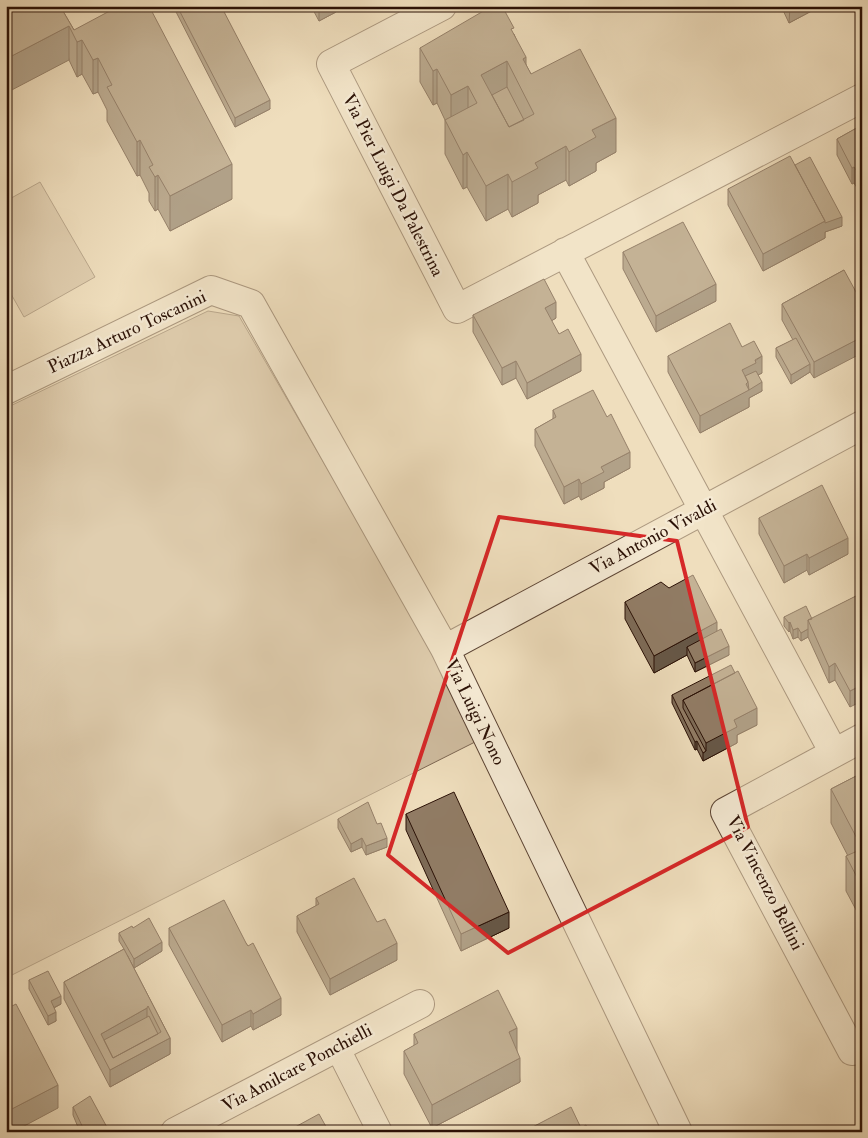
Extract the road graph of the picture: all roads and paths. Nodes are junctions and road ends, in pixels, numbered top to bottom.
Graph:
1 (441, 6) edge
2 (862, 98) edge
3 (565, 252) junction
4 (250, 304) joint
5 (6, 390) edge
6 (862, 425) edge
7 (703, 510) junction
8 (445, 649) junction
9 (862, 738) edge
10 (834, 753) junction
11 (420, 1004) dead end
12 (862, 1046) edge
13 (337, 1047) junction
14 (175, 1132) edge
15 (380, 1132) edge
16 (678, 1132) edge

1 - 3 street, Via Pier Luigi Da Palestrina
2 - 3 street, Via Pier Luigi Da Palestrina
3 - 7 street
4 - 5 street, Piazza Arturo Toscanini
4 - 8 street, Via Luigi Nono
6 - 7 street, Via Antonio Vivaldi
7 - 8 street, Via Antonio Vivaldi
7 - 10 street
8 - 16 street, Via Luigi Nono
9 - 10 street, Via Vincenzo Bellini
10 - 12 street, Via Vincenzo Bellini
11 - 13 street, Via Amilcare Ponchielli
13 - 14 street, Via Amilcare Ponchielli
13 - 15 lane

